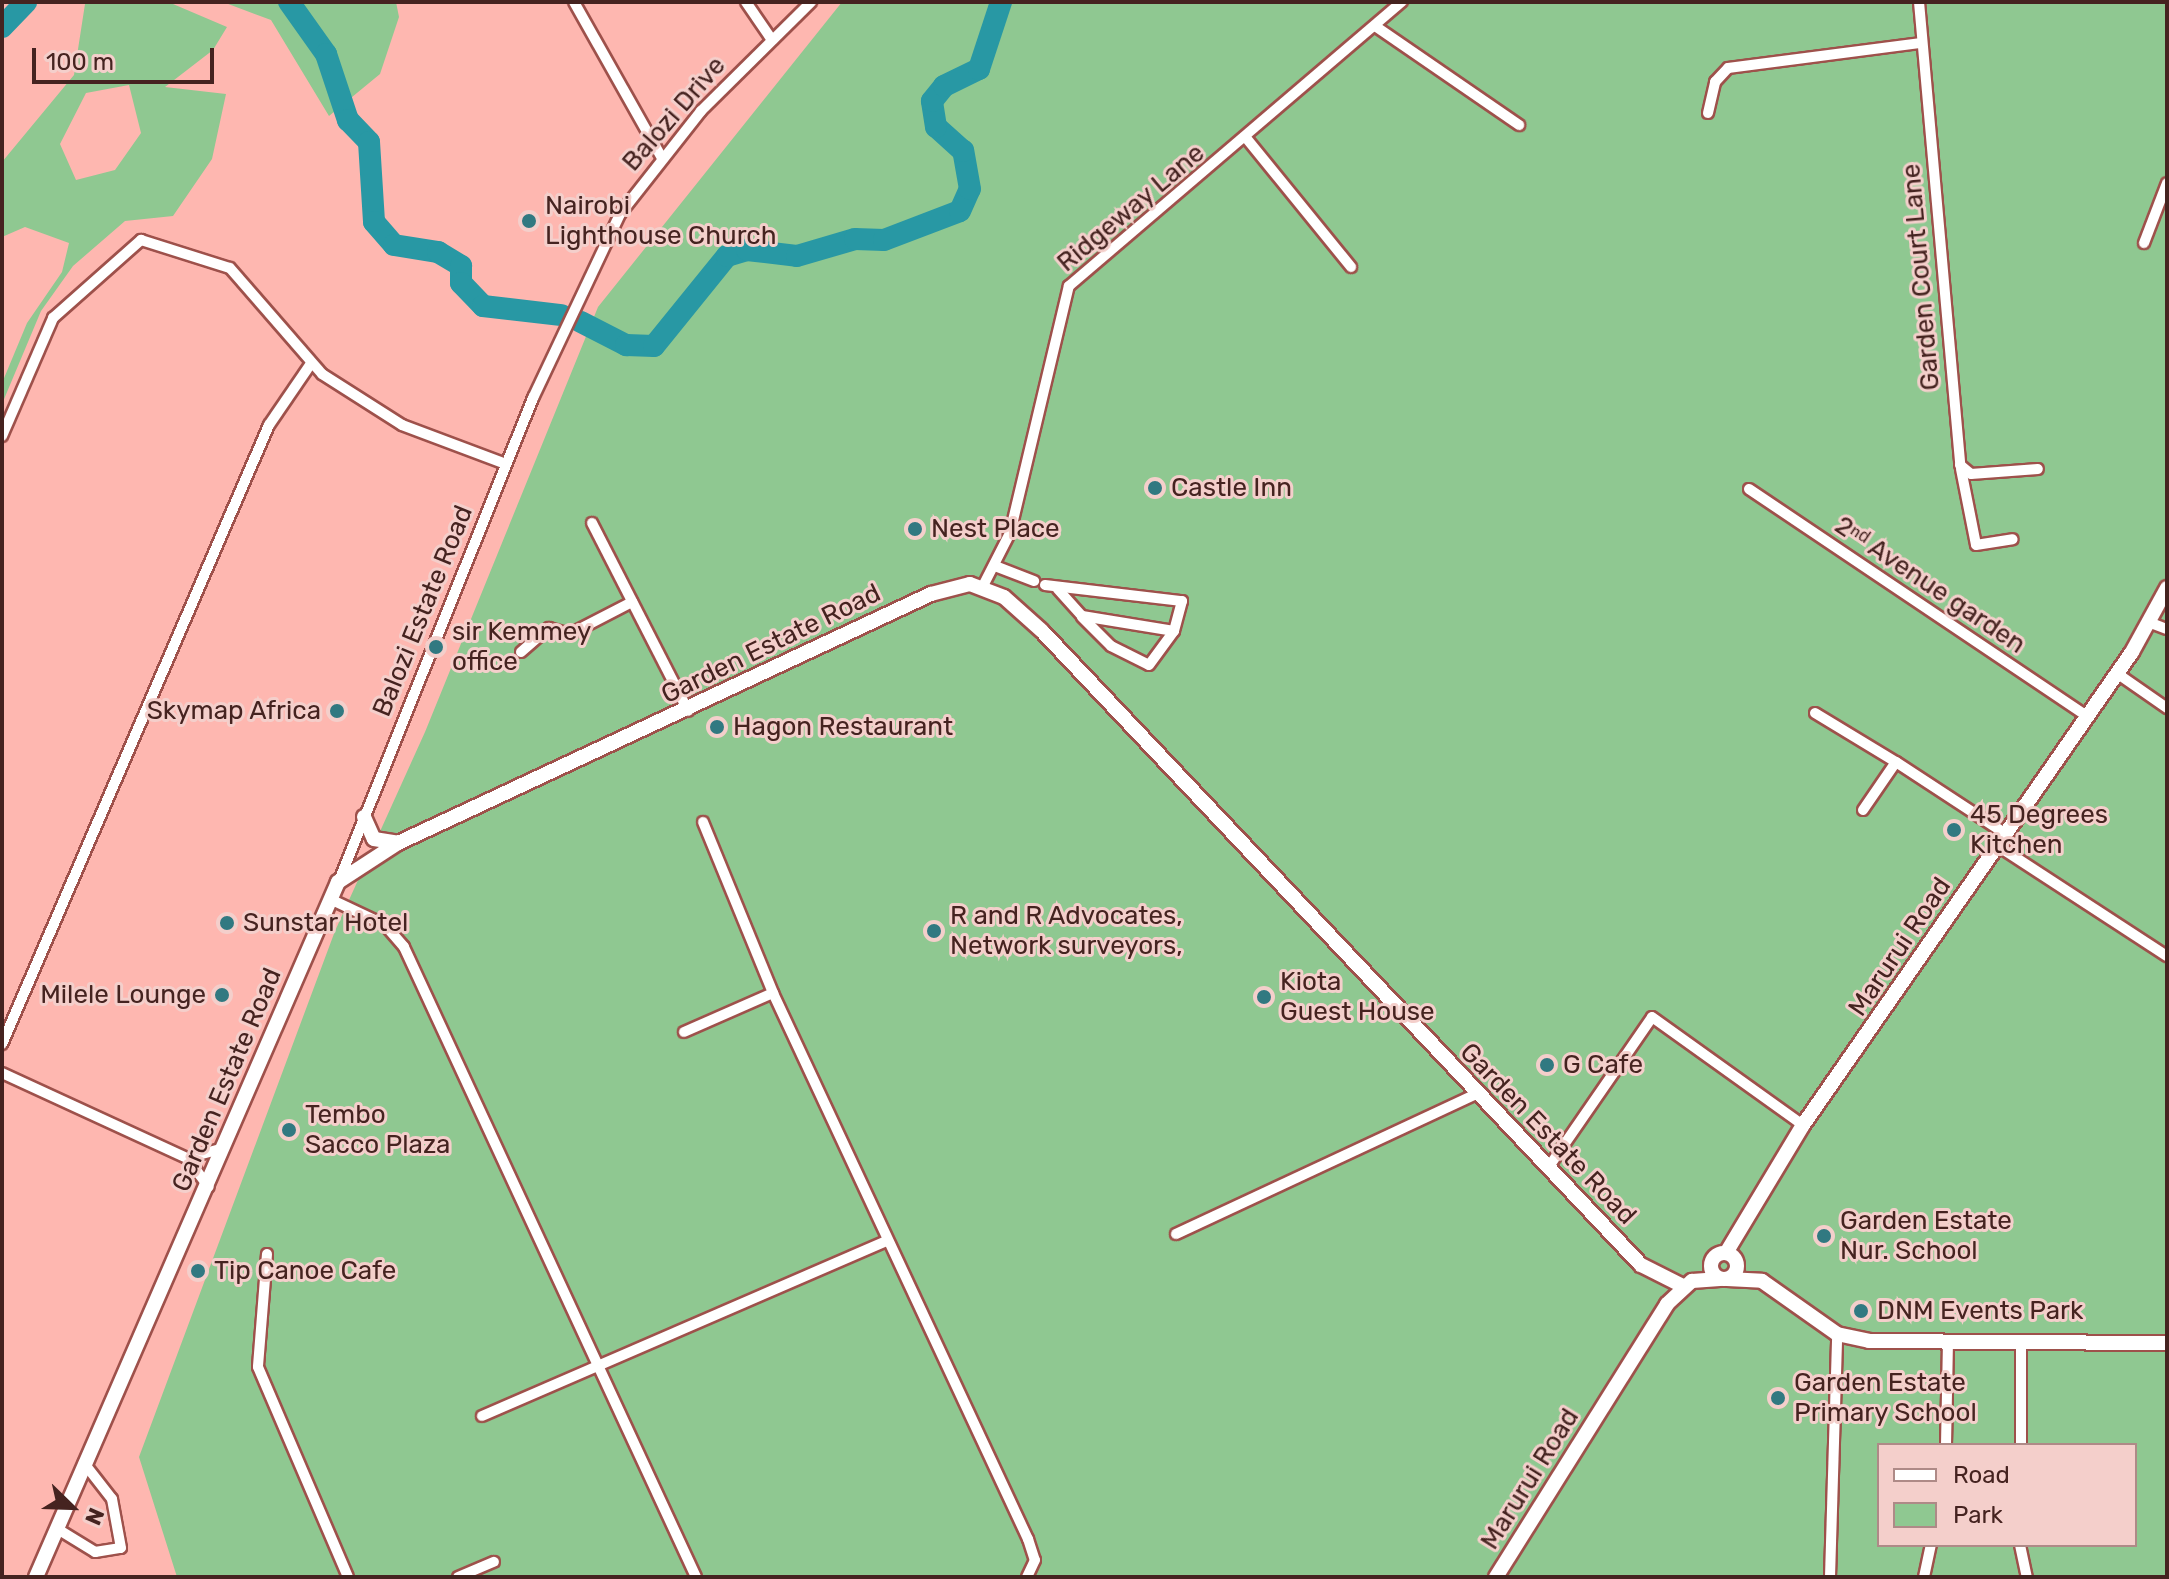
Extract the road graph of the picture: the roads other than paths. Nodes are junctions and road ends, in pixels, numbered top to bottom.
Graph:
1 (574, 2) edge
2 (746, 2) edge
3 (811, 2) edge
4 (1402, 2) edge
5 (1919, 2) edge
6 (1375, 26) junction
7 (772, 40) junction
8 (1921, 43) junction
9 (1708, 113) dead end
10 (1519, 125) dead end
11 (1247, 139) junction
12 (662, 158) junction
13 (2167, 183) edge
14 (2144, 243) dead end
15 (1351, 267) dead end
16 (554, 360) joint
17 (310, 365) junction
18 (2, 436) edge
19 (506, 464) junction
20 (1961, 467) junction
21 (2038, 469) dead end
22 (1749, 489) dead end
23 (592, 523) dead end
24 (2013, 539) dead end
25 (995, 566) junction
26 (1034, 581) dead end
27 (984, 584) junction
28 (1045, 585) dead end
29 (2167, 588) edge
30 (1058, 589) junction
31 (632, 602) junction
32 (1082, 616) junction
33 (2151, 623) junction
34 (2167, 629) edge
35 (1174, 631) junction
36 (521, 652) dead end
37 (2118, 674) junction
38 (2167, 708) edge
39 (688, 711) junction
40 (1815, 713) dead end
41 (2088, 717) junction
42 (1896, 762) junction
43 (1863, 810) dead end
44 (364, 817) junction
45 (703, 822) dead end
46 (2002, 840) junction
47 (398, 843) junction
48 (338, 882) junction
49 (330, 899) junction
50 (2167, 956) edge
51 (773, 993) junction
52 (684, 1032) dead end
53 (2, 1044) edge
54 (2, 1073) edge
55 (1476, 1094) junction
56 (1803, 1125) junction
57 (226, 1147) junction
58 (187, 1158) junction
59 (1548, 1168) junction
60 (209, 1187) junction
61 (1176, 1234) dead end
62 (887, 1241) junction
63 (267, 1254) dead end
64 (1725, 1257) junction
65 (1648, 1272) junction
66 (1723, 1279) junction
67 (1762, 1281) junction
68 (1688, 1283) junction
69 (1667, 1304) junction
70 (1837, 1334) junction
71 (1948, 1342) junction
72 (2021, 1343) junction
73 (2167, 1343) edge
74 (602, 1368) junction
75 (482, 1416) dead end
76 (1946, 1443) edge
77 (2021, 1443) edge
78 (84, 1463) junction
79 (56, 1528) junction
80 (1931, 1547) edge
81 (2020, 1547) edge
82 (494, 1562) dead end
83 (36, 1577) edge
84 (348, 1577) edge
85 (458, 1577) edge
86 (696, 1577) edge
87 (1027, 1577) edge
88 (1496, 1577) edge
89 (1830, 1577) edge
90 (1924, 1577) edge
91 (2027, 1577) edge

1 - 12 street
2 - 7 street
3 - 7 street, Balozi Drive
4 - 6 street, Ridgeway Lane
5 - 8 street, Garden Court Lane
6 - 10 street
6 - 11 street, Ridgeway Lane
7 - 12 street, Balozi Drive
8 - 9 street
8 - 20 street, Garden Court Lane
11 - 15 street
11 - 25 street, Ridgeway Lane
12 - 16 street, Balozi Drive
13 - 14 street
16 - 19 street, Balozi Estate Road
17 - 18 street
17 - 19 street
17 - 53 street
19 - 44 street, Balozi Estate Road
20 - 21 street
20 - 24 street, Garden Court Lane
22 - 41 street, 2ⁿᵈ Avenue garden
23 - 31 street
25 - 26 street
25 - 27 street, Ridgeway Lane
27 - 39 street, Garden Estate Road
27 - 55 street, Garden Estate Road
28 - 30 street
29 - 33 street, Marurui Road
30 - 32 street
30 - 35 street
31 - 36 street
31 - 39 street
32 - 35 street
32 - 35 street
33 - 34 street
33 - 37 street, Marurui Road
37 - 38 street
37 - 41 street, Marurui Road
39 - 47 street, Garden Estate Road
40 - 42 street
41 - 46 street, Marurui Road
42 - 43 street
42 - 46 street
44 - 47 street
44 - 48 street, Balozi Estate Road
45 - 51 street
46 - 50 street
46 - 56 street, Marurui Road
47 - 48 street, Garden Estate Road
48 - 49 street, Garden Estate Road
49 - 57 street, Garden Estate Road
49 - 74 street
51 - 52 street
51 - 62 street
54 - 58 street
55 - 59 street, Garden Estate Road
55 - 61 street
56 - 59 street
56 - 64 street, Marurui Road
57 - 58 street
57 - 60 street, Garden Estate Road
58 - 60 street
59 - 65 street, Garden Estate Road
60 - 78 street, Garden Estate Road
62 - 74 street
62 - 87 street
63 - 84 street
64 - 66 street
64 - 66 street
64 - 67 street
64 - 68 street, Marurui Road
65 - 68 street, Garden Estate Road
65 - 69 street
66 - 67 street, Garden Estate Road
66 - 68 street, Garden Estate Road
67 - 70 street
68 - 69 street, Marurui Road
69 - 88 street, Marurui Road
70 - 71 street
70 - 89 street
71 - 72 street
71 - 76 street
72 - 73 street
72 - 77 street
74 - 75 street
74 - 86 street
78 - 79 street, Garden Estate Road
78 - 79 street
79 - 83 street, Garden Estate Road
80 - 90 street
81 - 91 street
82 - 85 street

